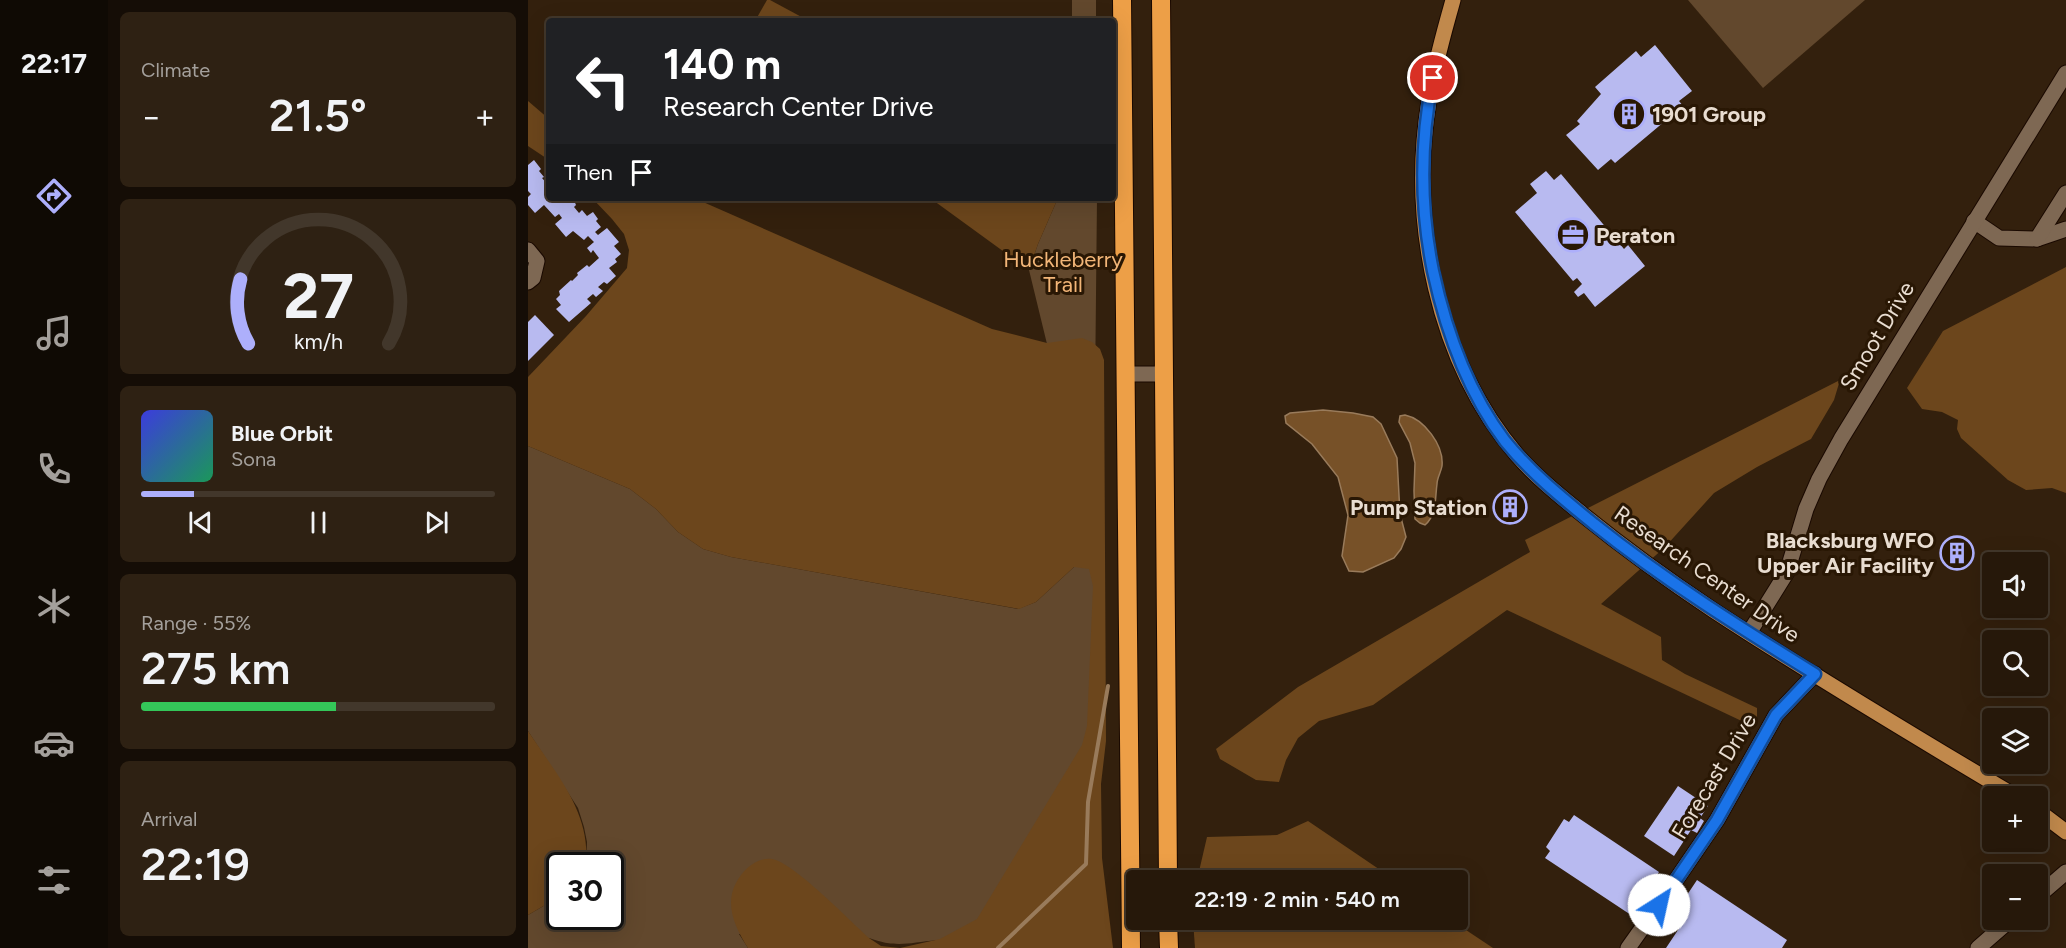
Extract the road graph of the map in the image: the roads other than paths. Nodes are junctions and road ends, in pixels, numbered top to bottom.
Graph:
1 (1122, 0) edge
2 (1161, 0) edge
3 (1453, 0) edge
4 (2066, 73) edge
5 (2066, 193) edge
6 (1974, 221) junction
7 (2066, 229) edge
8 (2037, 239) junction
9 (528, 250) edge
10 (528, 282) edge
11 (1126, 374) junction
12 (1164, 374) junction
13 (1749, 633) junction
14 (1815, 674) junction
15 (1999, 786) edge
16 (2048, 818) edge
17 (2066, 832) edge
18 (1168, 870) edge
19 (2066, 872) edge
20 (2048, 888) edge
21 (1168, 930) edge
22 (1999, 930) edge
23 (1131, 948) edge
24 (1169, 948) edge
25 (1628, 948) edge
26 (1978, 948) edge

1 - 11 highway
2 - 12 highway
3 - 13 main road, Research Center Drive
4 - 6 street, Smoot Drive
5 - 8 street
6 - 8 street
6 - 13 street, Smoot Drive
7 - 8 street
9 - 10 street
11 - 12 street
11 - 23 highway
12 - 18 highway
13 - 14 main road, Research Center Drive
14 - 15 main road, Research Center Drive
14 - 25 street, Forecast Drive
16 - 17 main road
19 - 20 street
21 - 24 highway
22 - 26 street

